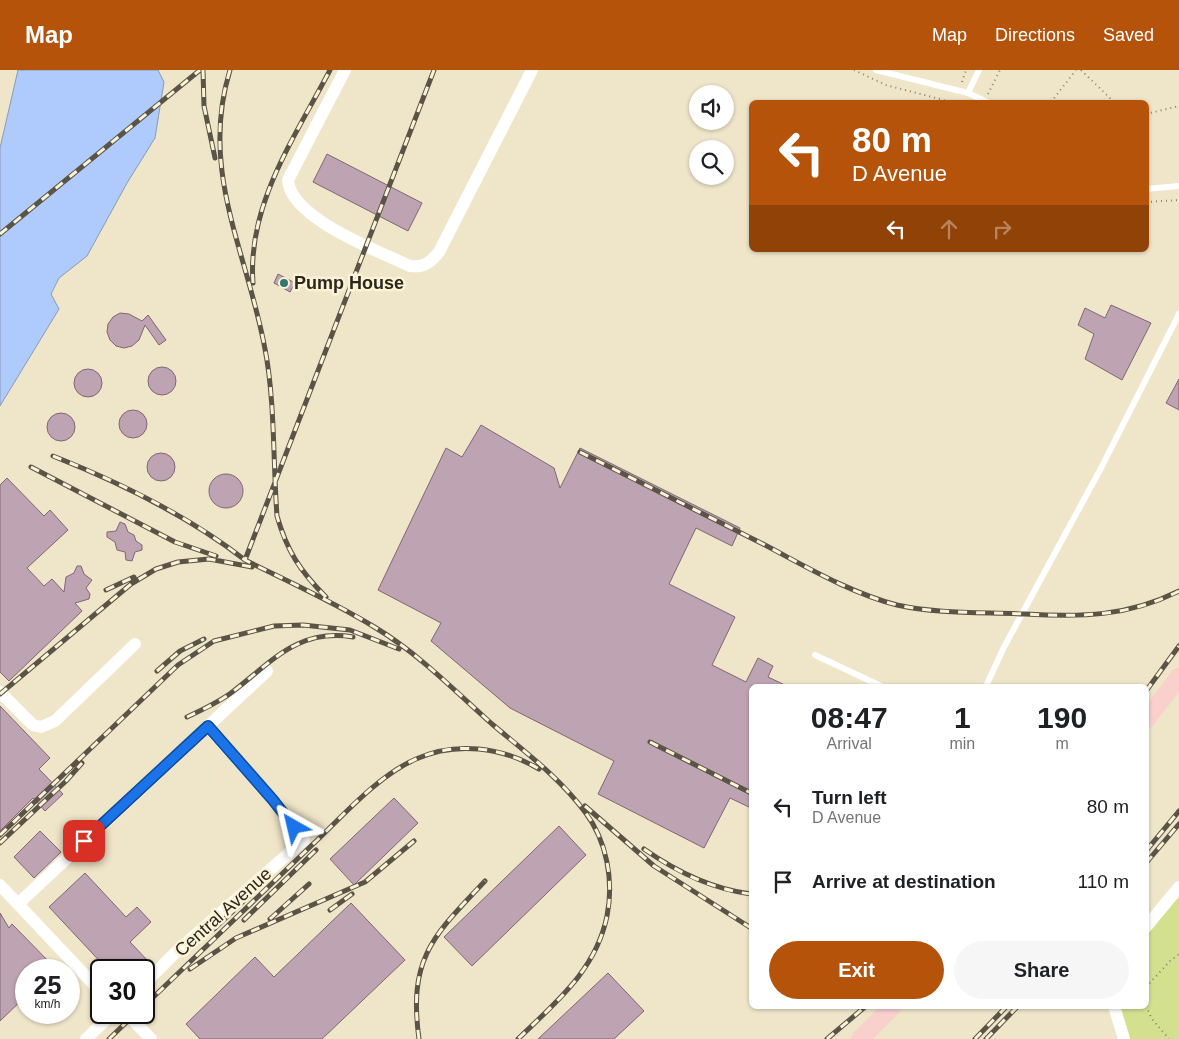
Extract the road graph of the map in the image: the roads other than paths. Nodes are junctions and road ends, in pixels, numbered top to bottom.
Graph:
1 (346, 70) edge
2 (532, 70) edge
3 (876, 70) edge
4 (978, 70) edge
5 (968, 93) junction
6 (981, 100) edge
7 (1179, 186) edge
8 (1149, 189) edge
9 (1179, 314) edge
10 (135, 644) dead end
11 (815, 655) dead end
12 (267, 671) dead end
13 (1179, 677) edge
14 (877, 684) edge
15 (987, 684) edge
16 (0, 692) edge
17 (1149, 716) edge
18 (208, 726) junction
19 (0, 885) edge
20 (1179, 886) edge
21 (19, 903) junction
22 (1149, 923) edge
23 (155, 974) edge
24 (90, 980) edge
25 (890, 1009) edge
26 (1115, 1009) edge
27 (102, 1024) edge
28 (137, 1024) edge
29 (86, 1039) edge
30 (151, 1039) edge
31 (860, 1039) edge
32 (1124, 1039) edge

1 - 2 street
3 - 5 lane
4 - 5 lane
5 - 6 lane
7 - 8 lane
9 - 15 lane
10 - 16 street
11 - 14 lane
12 - 18 street
13 - 17 main road
18 - 21 street
18 - 23 street, Central Avenue
19 - 21 street
20 - 22 street
21 - 24 street
25 - 31 main road
26 - 32 street
27 - 29 street
28 - 30 street

